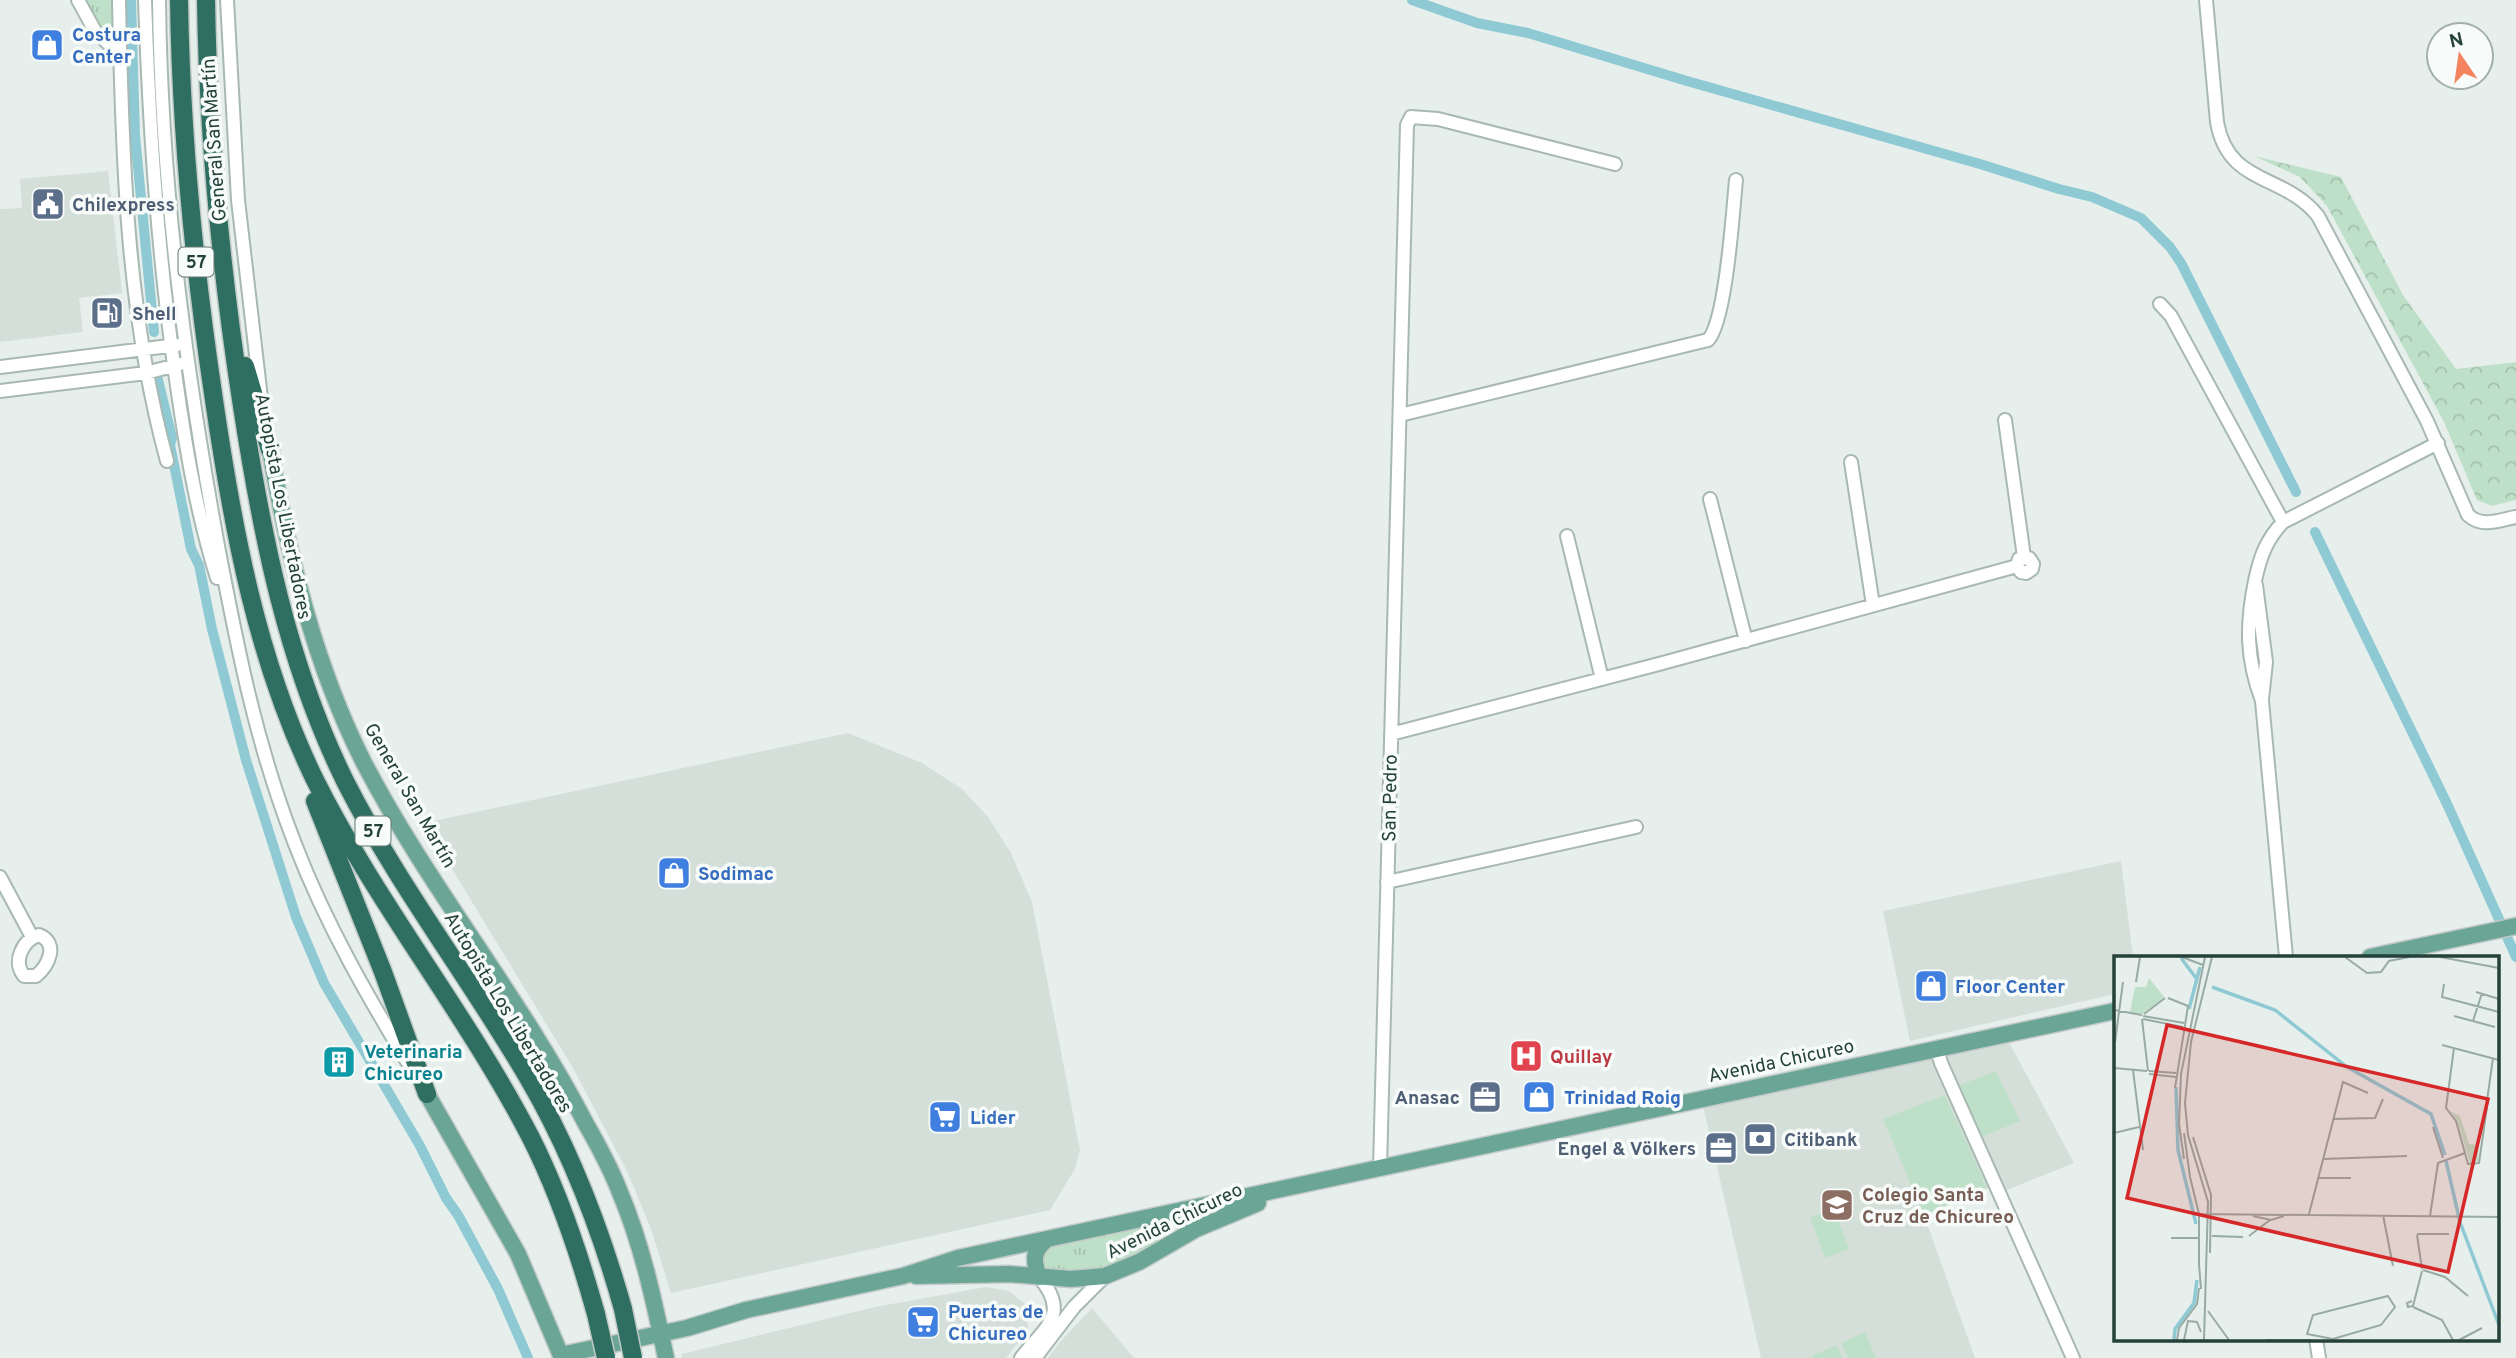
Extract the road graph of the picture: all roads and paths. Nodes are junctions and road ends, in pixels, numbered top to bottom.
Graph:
1 (78, 0) edge
2 (119, 0) edge
3 (145, 0) edge
4 (159, 0) edge
5 (179, 0) edge
6 (206, 0) edge
7 (227, 0) edge
8 (2206, 0) edge
9 (120, 55) junction
10 (1615, 164) dead end
11 (1736, 180) dead end
12 (2161, 303) dead end
13 (229, 312) junction
14 (178, 345) junction
15 (144, 348) junction
16 (180, 364) junction
17 (0, 367) edge
18 (146, 373) junction
19 (0, 391) edge
20 (2005, 419) dead end
21 (1400, 421) junction
22 (2438, 443) junction
23 (270, 450) junction
24 (167, 461) dead end
25 (1851, 462) dead end
26 (1710, 499) dead end
27 (2516, 517) edge
28 (2283, 522) junction
29 (1567, 536) dead end
30 (1874, 605) junction
31 (1746, 640) junction
32 (1602, 679) junction
33 (292, 728) junction
34 (1391, 734) junction
35 (1636, 827) dead end
36 (0, 877) edge
37 (1387, 882) junction
38 (2508, 928) edge
39 (32, 937) dead end
40 (2286, 956) edge
41 (2375, 956) edge
42 (2114, 1011) edge
43 (1937, 1049) junction
44 (427, 1094) junction
45 (1380, 1168) junction
46 (1292, 1188) junction
47 (1149, 1219) junction
48 (1046, 1239) junction
49 (1156, 1251) junction
50 (903, 1276) junction
51 (1105, 1276) junction
52 (1039, 1277) junction
53 (660, 1333) junction
54 (2316, 1340) edge
55 (561, 1356) edge
56 (606, 1358) edge
57 (634, 1358) edge
58 (666, 1358) edge
59 (1021, 1358) edge
60 (1035, 1358) edge
61 (2073, 1358) edge
62 (2319, 1358) edge

1 - 9 street
2 - 9 street
3 - 14 street
4 - 14 street
5 - 33 highway, 57
6 - 13 highway, Autopista Los Libertadores / 57
7 - 23 street, General San Martín
8 - 22 street
9 - 15 street
10 - 21 street, San Pedro
11 - 21 street
12 - 28 street
13 - 23 highway
13 - 57 highway, Autopista Los Libertadores / 57, bridge
14 - 15 street
14 - 16 street
15 - 17 street
15 - 18 street
16 - 18 street
16 - 44 street
18 - 19 street
18 - 24 street
20 - 30 street
21 - 34 street, San Pedro
22 - 27 street
22 - 28 street
23 - 53 main road, General San Martín
25 - 30 street
26 - 31 street
28 - 40 street
29 - 32 street
30 - 31 street
31 - 32 street
32 - 34 street
33 - 44 highway
33 - 56 highway, 57, bridge
34 - 37 street, San Pedro
35 - 37 street
36 - 39 street
37 - 45 street, San Pedro
38 - 41 main road
42 - 43 main road, Avenida Chicureo
43 - 45 main road, Avenida Chicureo
43 - 61 street
44 - 55 main road
45 - 46 main road, Avenida Chicureo
46 - 47 main road, Avenida Chicureo
46 - 49 main road, Avenida Chicureo
47 - 48 main road, Avenida Chicureo
47 - 49 main road
48 - 50 main road, Avenida Chicureo
48 - 52 main road
49 - 51 main road, Avenida Chicureo
50 - 52 main road, Avenida Chicureo
50 - 53 main road, Avenida Chicureo
51 - 52 main road, Avenida Chicureo
51 - 60 street
52 - 59 street
53 - 55 main road, Avenida Chicureo
53 - 58 main road, General San Martín
54 - 62 street

